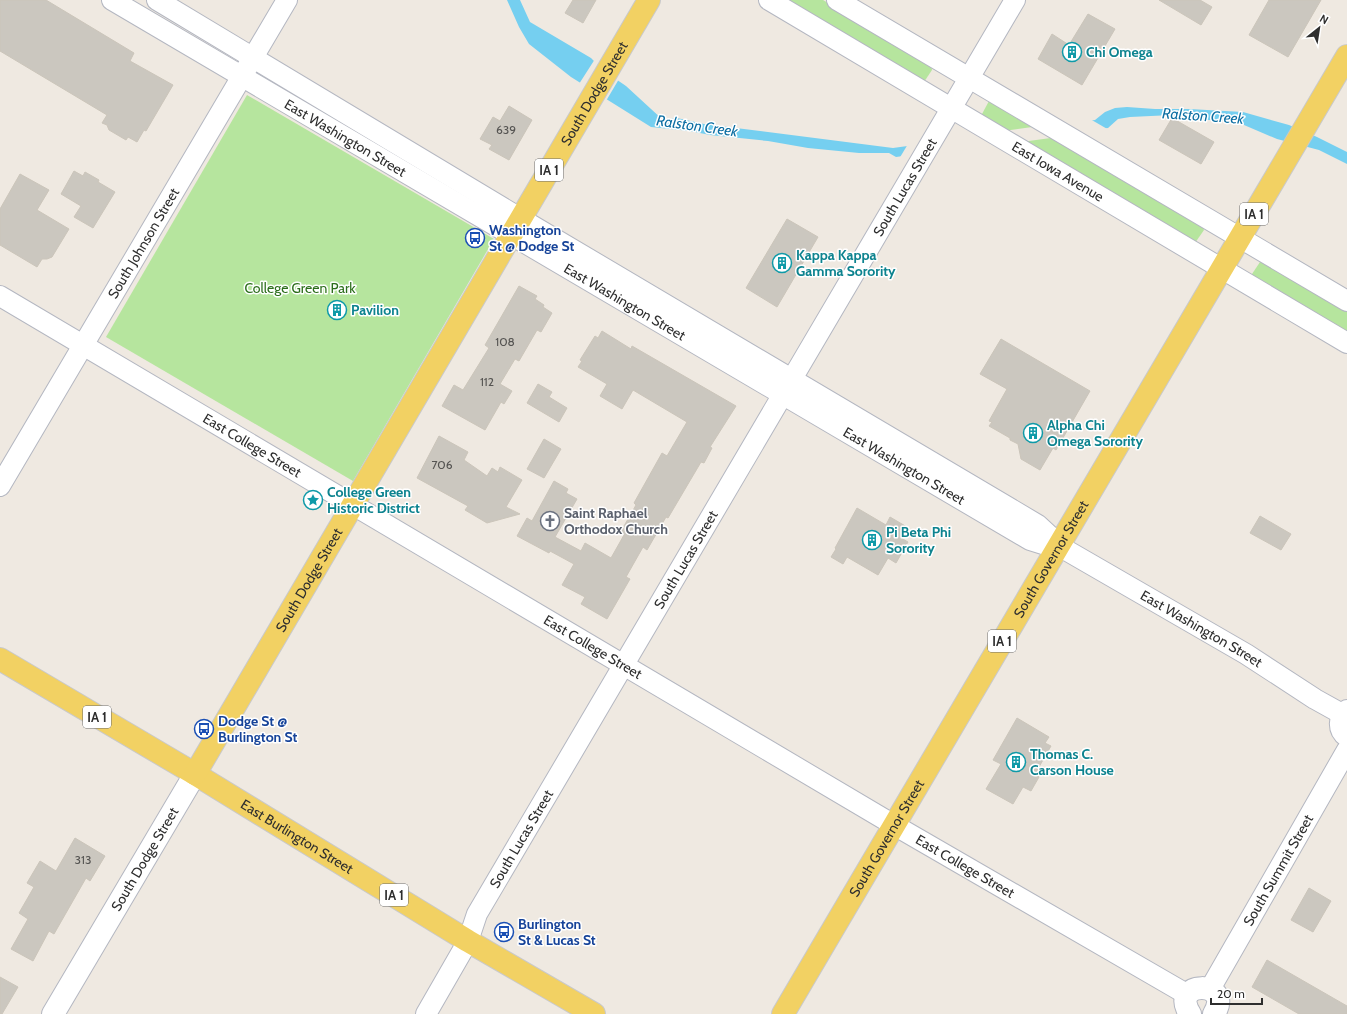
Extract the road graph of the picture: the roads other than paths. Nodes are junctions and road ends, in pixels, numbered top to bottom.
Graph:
1 (112, 0) edge
2 (157, 0) edge
3 (287, 0) edge
4 (649, 0) edge
5 (769, 0) edge
6 (837, 0) edge
7 (1015, 0) edge
8 (1347, 56) edge
9 (253, 57) junction
10 (242, 77) junction
11 (969, 79) junction
12 (951, 108) junction
13 (516, 227) junction
14 (1241, 238) junction
15 (1221, 269) junction
16 (0, 296) edge
17 (1347, 301) edge
18 (1347, 343) edge
19 (83, 345) junction
20 (787, 386) junction
21 (0, 486) edge
22 (353, 504) junction
23 (1059, 546) junction
24 (0, 659) edge
25 (624, 665) junction
26 (1345, 712) edge
27 (1347, 737) edge
28 (1347, 750) edge
29 (195, 774) junction
30 (894, 825) junction
31 (468, 940) junction
32 (1210, 990) junction
33 (1189, 1004) edge
34 (1217, 1013) edge
35 (53, 1014) edge
36 (426, 1014) edge
37 (594, 1014) edge
38 (783, 1014) edge

1 - 10 street, East Washington Street
2 - 9 street, East Washington Street
3 - 9 street, South Johnson Street
4 - 13 main road, South Dodge Street / IA 1
5 - 12 street, East Iowa Avenue
6 - 11 street
7 - 11 street, South Lucas Street
8 - 14 main road, IA 1
9 - 10 street, South Johnson Street
9 - 13 street, East Washington Street
10 - 13 street, East Washington Street
10 - 19 street, South Johnson Street
11 - 12 street, South Lucas Street
11 - 14 street
12 - 15 street, East Iowa Avenue
12 - 20 street, South Lucas Street
13 - 20 street, East Washington Street
13 - 22 main road, South Dodge Street / IA 1
14 - 15 main road, IA 1
14 - 17 street
15 - 18 street, East Iowa Avenue
15 - 23 main road, South Governor Street / IA 1
16 - 19 street, East College Street
19 - 21 street, South Johnson Street
19 - 22 street, East College Street
20 - 23 street, East Washington Street
20 - 25 street, South Lucas Street
22 - 25 street, East College Street
22 - 29 main road, South Dodge Street / IA 1
23 - 26 street, East Washington Street
23 - 30 main road, South Governor Street / IA 1
24 - 29 main road, East Burlington Street / IA 1
25 - 30 street, East College Street
25 - 31 street, South Lucas Street
26 - 27 street
28 - 32 street, South Summit Street
29 - 31 main road, East Burlington Street / IA 1
29 - 35 main road, South Dodge Street
30 - 33 street, East College Street
30 - 38 main road, South Governor Street / IA 1
31 - 36 street, South Lucas Street
31 - 37 main road, East Burlington Street / IA 1
32 - 33 main road
32 - 34 main road

